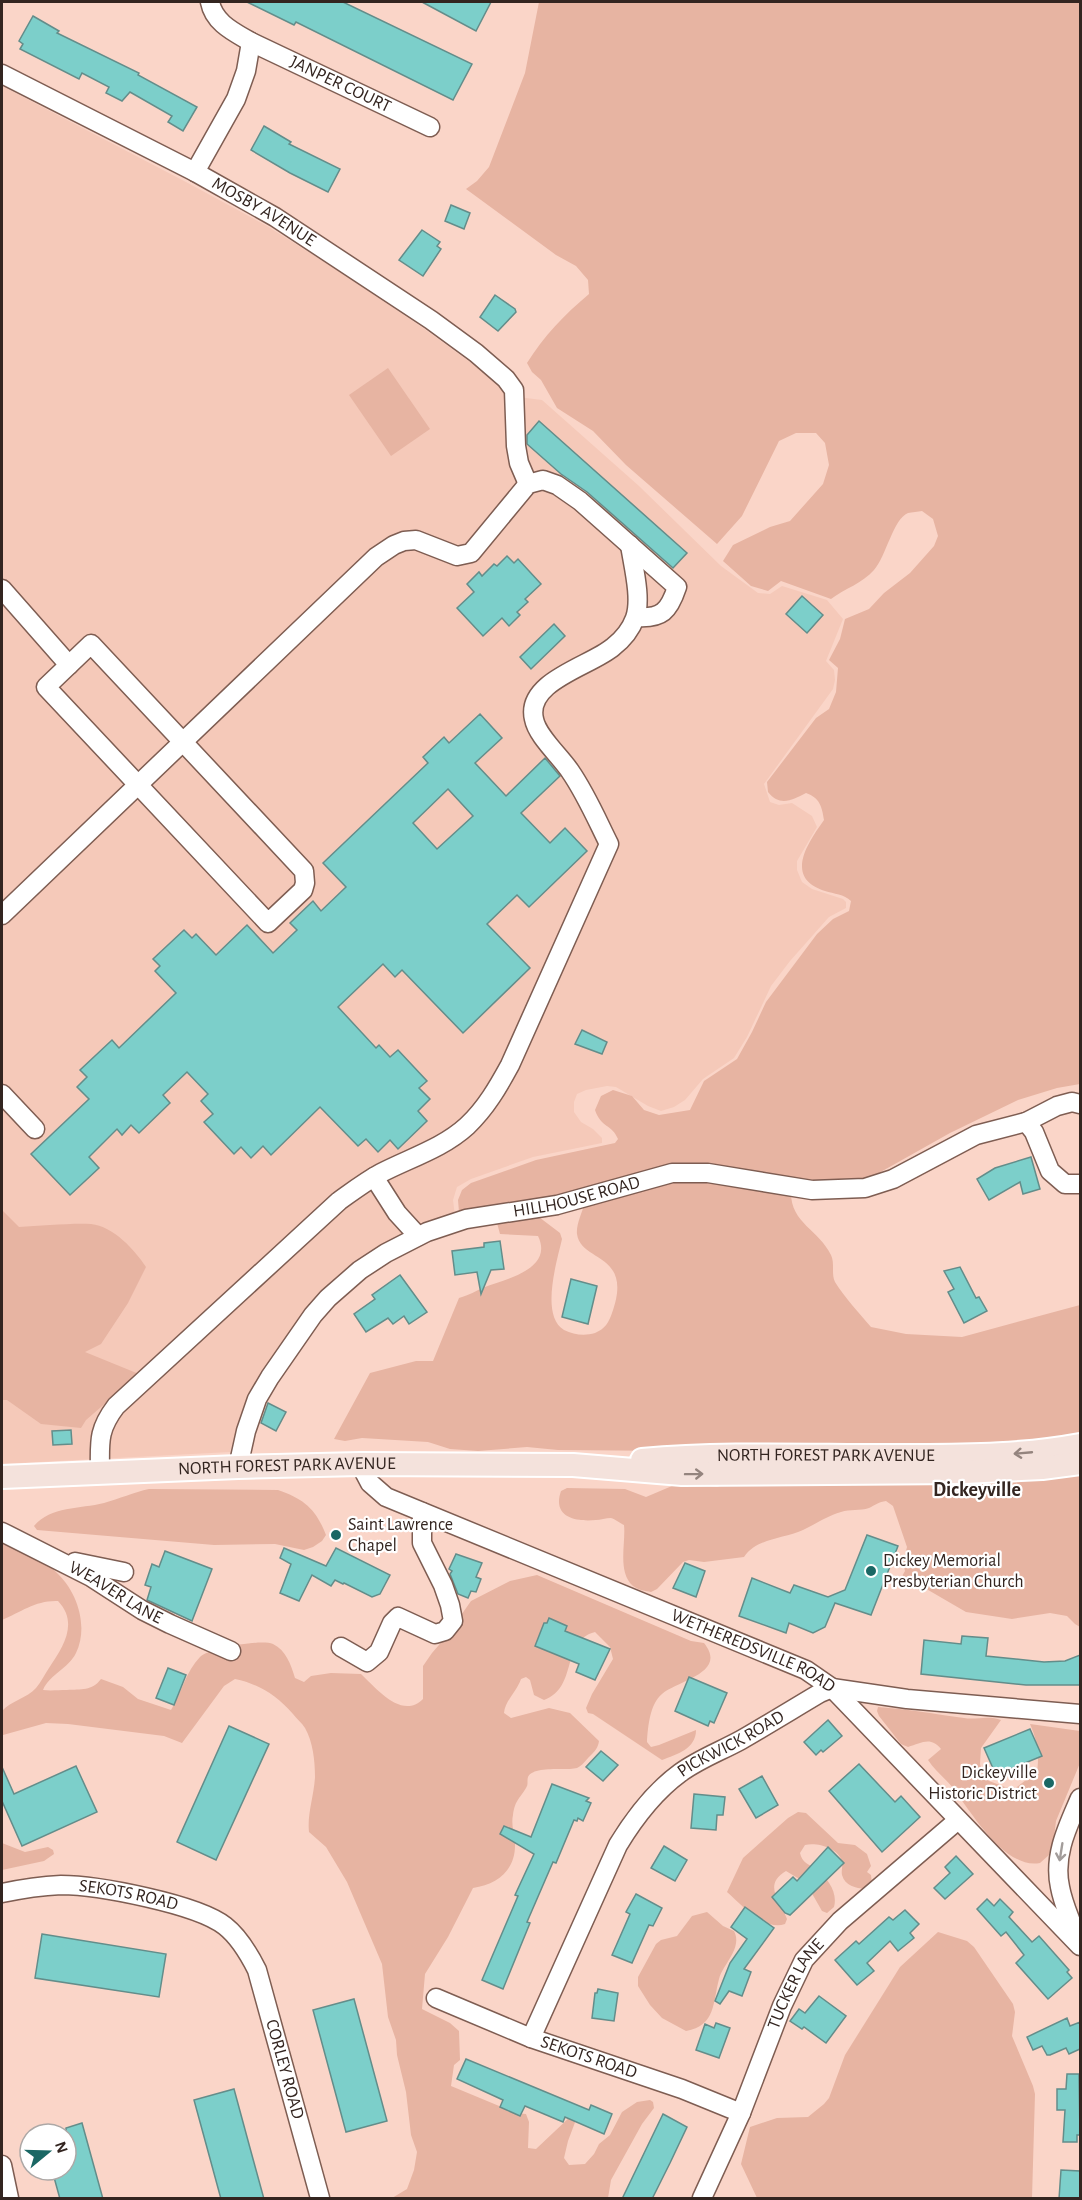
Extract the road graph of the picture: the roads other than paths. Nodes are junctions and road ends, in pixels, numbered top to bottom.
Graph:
1 (210, 2) edge
2 (251, 42) junction
3 (2, 74) edge
4 (430, 127) dead end
5 (195, 172) junction
6 (528, 484) junction
7 (630, 546) junction
8 (2, 589) edge
9 (636, 617) junction
10 (69, 665) junction
11 (183, 741) junction
12 (138, 784) junction
13 (2, 915) edge
14 (2, 1094) edge
15 (1080, 1104) edge
16 (1026, 1122) junction
17 (35, 1129) dead end
18 (374, 1177) junction
19 (1080, 1184) edge
20 (418, 1236) junction
21 (1080, 1445) edge
22 (1080, 1463) edge
23 (360, 1464) junction
24 (573, 1465) junction
25 (238, 1467) junction
26 (99, 1473) junction
27 (2, 1477) edge
28 (422, 1512) junction
29 (2, 1532) edge
30 (59, 1559) junction
31 (124, 1572) dead end
32 (341, 1647) dead end
33 (231, 1651) dead end
34 (832, 1688) junction
35 (1080, 1714) edge
36 (1080, 1797) edge
37 (958, 1820) junction
38 (2, 1893) edge
39 (242, 1943) joint
40 (1079, 1944) edge
41 (436, 1998) dead end
42 (531, 2038) junction
43 (741, 2112) junction
44 (2, 2165) edge
45 (9, 2199) edge
46 (320, 2199) edge
47 (702, 2199) edge

1 - 2 street, JANPER COURT
2 - 4 street, JANPER COURT
2 - 5 street
3 - 5 street, MOSBY AVENUE
5 - 6 street, MOSBY AVENUE
6 - 7 street
6 - 11 street
7 - 9 street
7 - 9 street
8 - 10 street
9 - 18 street
10 - 11 street
10 - 12 street
11 - 12 street
11 - 12 street
12 - 13 street
14 - 17 street
15 - 16 street, HILLHOUSE ROAD
16 - 19 street
16 - 20 street, HILLHOUSE ROAD
18 - 20 street
18 - 26 street
20 - 25 street, HILLHOUSE ROAD
21 -> 24 main road, NORTH FOREST PARK AVENUE
24 -> 22 main road, NORTH FOREST PARK AVENUE
23 - 24 main road, NORTH FOREST PARK AVENUE
23 - 25 main road, NORTH FOREST PARK AVENUE
23 - 28 street, WETHEREDSVILLE ROAD
25 - 26 main road, NORTH FOREST PARK AVENUE
26 - 27 main road, NORTH FOREST PARK AVENUE
28 - 32 street
28 - 34 street, WETHEREDSVILLE ROAD
29 - 30 street, WEAVER LANE
30 - 31 street
30 - 33 street, WEAVER LANE
34 - 35 street
34 - 37 street, WETHEREDSVILLE ROAD
34 - 42 street, PICKWICK ROAD
36 -> 40 street, WETHEREDSVILLE ROAD
37 - 40 street, WETHEREDSVILLE ROAD
37 - 43 street, TUCKER LANE
38 - 39 street, SEKOTS ROAD
39 - 46 street, CORLEY ROAD
41 - 42 street, SEKOTS ROAD
42 - 43 street, SEKOTS ROAD
43 - 47 street, TUCKER LANE
44 - 45 street

